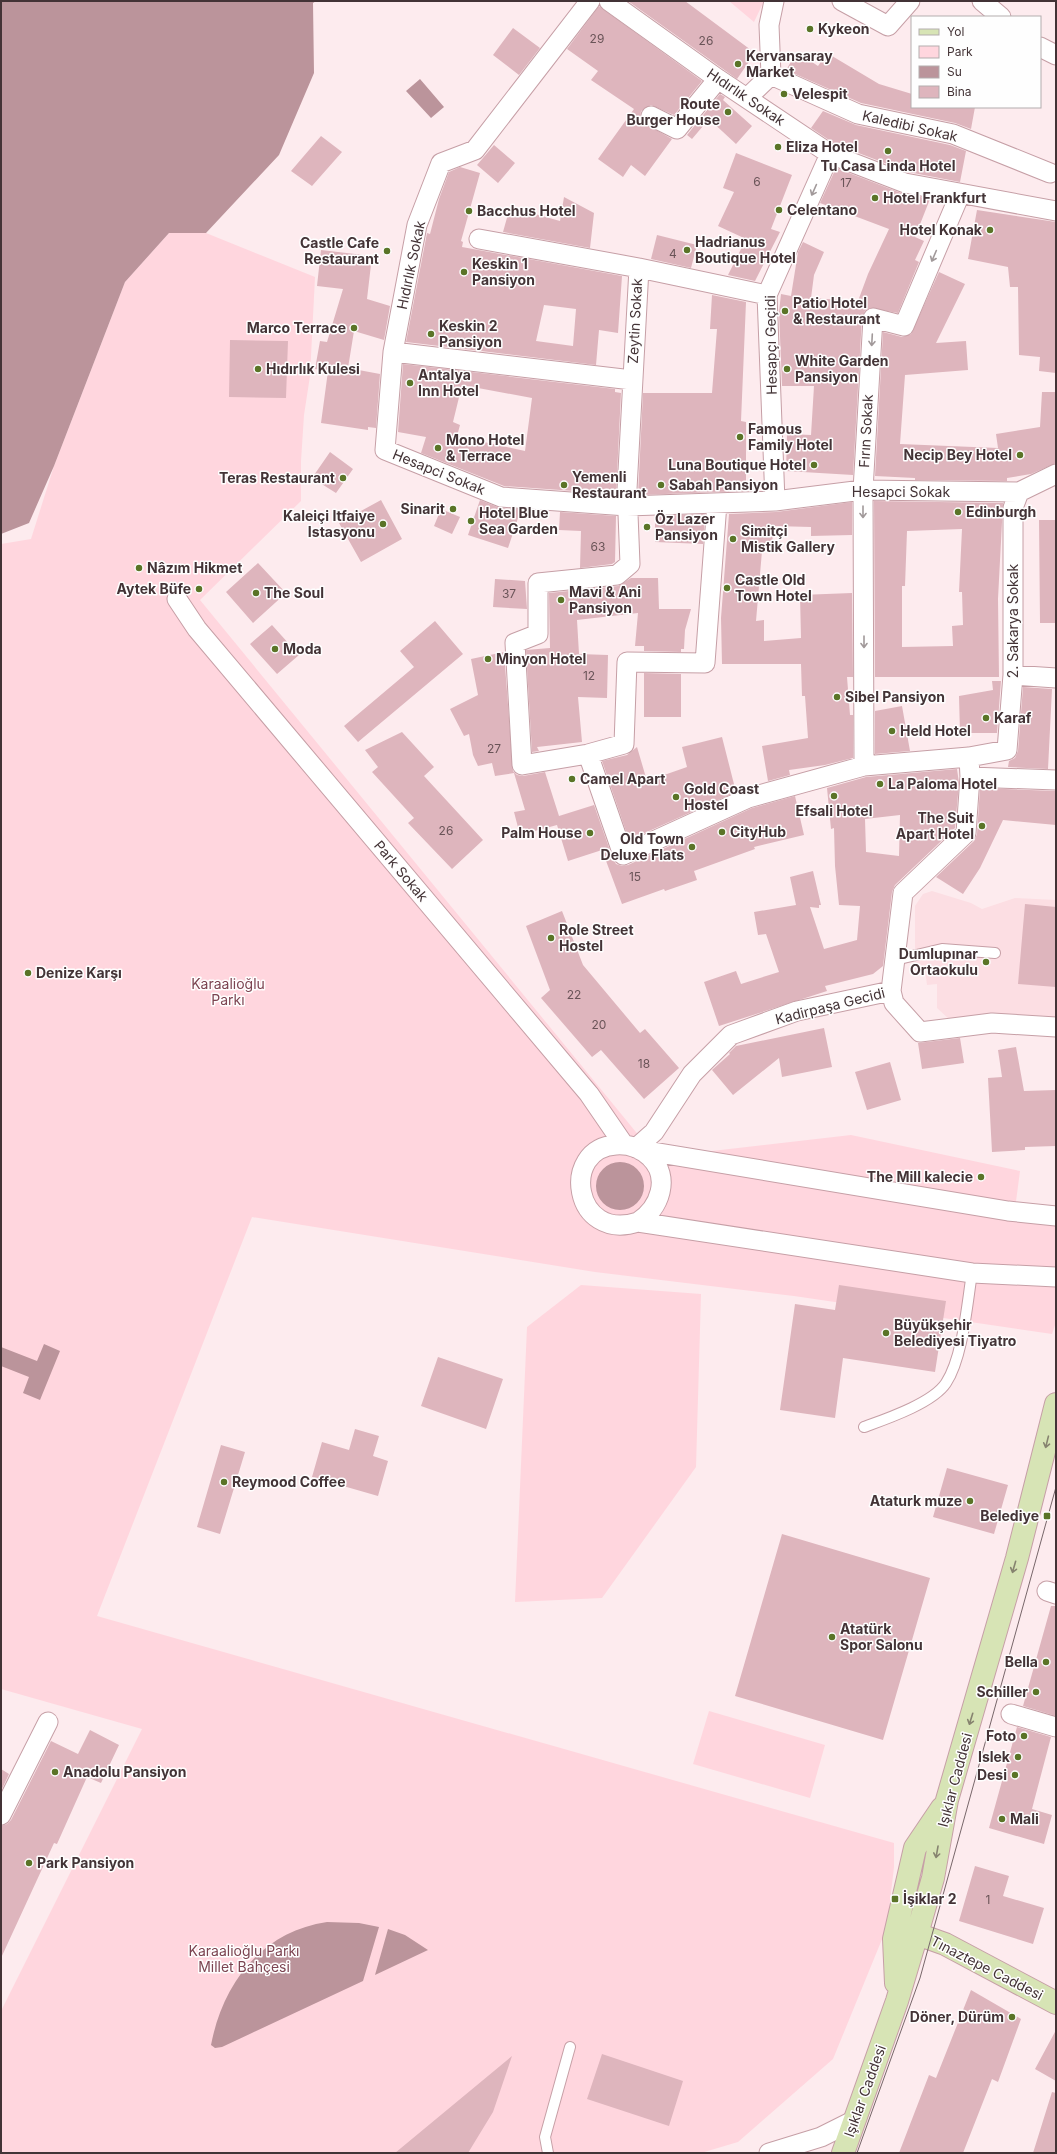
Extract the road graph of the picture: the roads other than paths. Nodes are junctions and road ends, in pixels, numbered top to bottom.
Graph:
1 (590, 1) edge
2 (609, 1) edge
3 (774, 1) edge
4 (842, 1) edge
5 (910, 1) edge
6 (982, 1) edge
7 (1000, 16) edge
8 (1041, 48) edge
9 (1056, 55) edge
10 (771, 75) junction
11 (718, 79) junction
12 (748, 97) junction
13 (651, 116) dead end
14 (830, 154) junction
15 (1050, 173) dead end
16 (960, 194) junction
17 (1056, 212) edge
18 (479, 239) dead end
19 (639, 268) junction
20 (767, 295) junction
21 (393, 352) junction
22 (632, 380) junction
23 (385, 450) joint
24 (1056, 474) edge
25 (863, 490) junction
26 (1019, 492) junction
27 (775, 501) junction
28 (717, 503) junction
29 (627, 506) junction
30 (177, 599) dead end
31 (1013, 675) junction
32 (1056, 678) edge
33 (588, 754) junction
34 (969, 757) junction
35 (864, 766) junction
36 (970, 777) junction
37 (1056, 780) edge
38 (995, 953) dead end
39 (895, 960) junction
40 (891, 991) junction
41 (1056, 1027) edge
42 (634, 1148) junction
43 (1056, 1216) edge
44 (638, 1222) junction
45 (972, 1273) junction
46 (1056, 1277) edge
47 (1056, 1404) edge
48 (864, 1427) dead end
49 (1011, 1714) dead end
50 (48, 1722) dead end
51 (1056, 1727) edge
52 (947, 1800) junction
53 (1, 1815) edge
54 (917, 1934) junction
55 (897, 2001) junction
56 (1056, 2003) edge
57 (570, 2047) dead end
58 (855, 2120) junction
59 (548, 2153) edge
60 (769, 2153) edge
61 (843, 2153) edge

1 - 21 street, Hıdırlık Sokak
2 - 11 street, Hıdırlık Sokak
3 - 10 street
4 - 5 street
6 - 7 street
8 - 9 street
10 - 12 street
10 - 15 street, Kaledibi Sokak
11 - 12 street, Hıdırlık Sokak
11 - 13 street
12 - 14 street, Hıdırlık Sokak
14 - 16 street, Hıdırlık Sokak
14 -> 20 street, Hesapçı Geçidi
16 - 17 street, Hıdırlık Sokak
16 -> 25 street, Fırın Sokak
18 - 19 street
19 - 20 street, Zeytin Sokak
19 - 22 street, Zeytin Sokak
20 - 27 street, Hesapçı Geçidi
21 - 22 street
21 - 23 street, Hıdırlık Sokak
22 - 29 street, Zeytin Sokak
23 - 29 street, Hesapci Sokak
24 - 26 street
25 - 26 street, Hesapci Sokak
25 - 27 street, Hesapci Sokak
25 -> 35 street, Fırın Sokak
26 - 31 street, 2. Sakarya Sokak
27 - 28 street, Hesapci Sokak
28 - 29 street, Hesapci Sokak
28 - 33 street
29 - 33 street, Zeytin Sokak
30 - 42 street, Park Sokak
31 - 32 street
31 - 34 street, 2. Sakarya Sokak
33 - 35 street
34 - 35 street
34 - 36 street, Kadirpaşa Gecidi
36 - 37 street
36 - 39 street, Kadirpaşa Gecidi
38 - 39 lane
39 - 40 street, Kadirpaşa Gecidi
40 - 41 street
40 - 42 street, Kadirpaşa Gecidi
42 - 43 street
42 - 44 street
42 - 44 street
44 - 45 street
45 - 46 street
45 - 48 lane
47 -> 52 street, Işıklar Caddesi
49 - 51 street
50 - 53 street
52 -> 54 street, Işıklar Caddesi
52 - 55 street
54 - 55 street, Işıklar Caddesi
54 - 56 street, Tınaztepe Caddesi
55 - 58 street, Işıklar Caddesi
57 - 59 lane
58 - 60 street
58 - 61 street, Işıklar Caddesi

